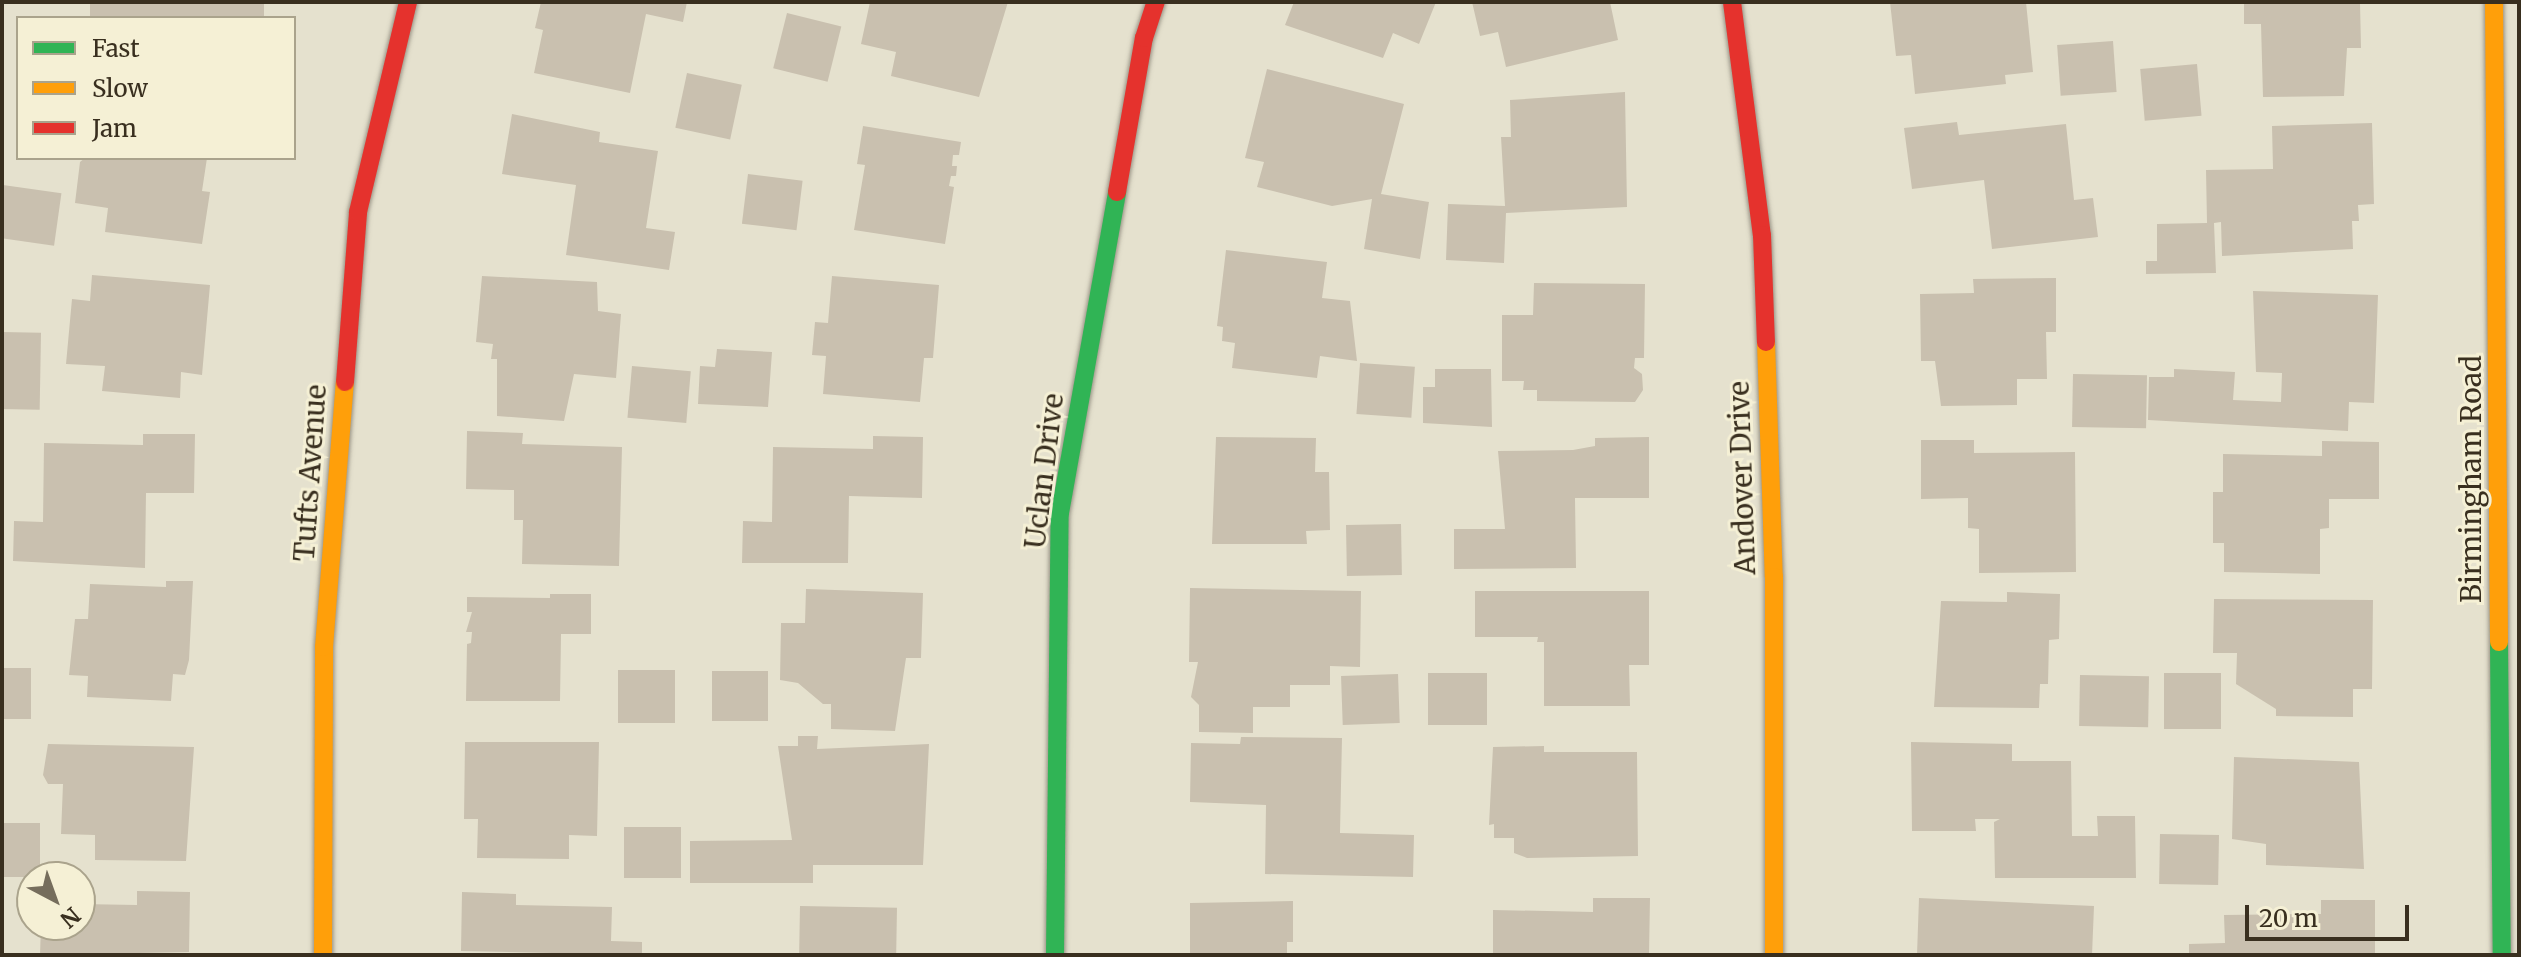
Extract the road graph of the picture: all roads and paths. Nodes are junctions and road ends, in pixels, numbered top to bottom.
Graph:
1 (408, 2) edge
2 (1156, 2) edge
3 (1732, 2) edge
4 (2494, 2) edge
5 (323, 955) edge
6 (1055, 955) edge
7 (1774, 955) edge
8 (2502, 955) edge

1 - 5 street, Tufts Avenue
2 - 6 street, Uclan Drive
3 - 7 street, Andover Drive
4 - 8 street, Birmingham Road

